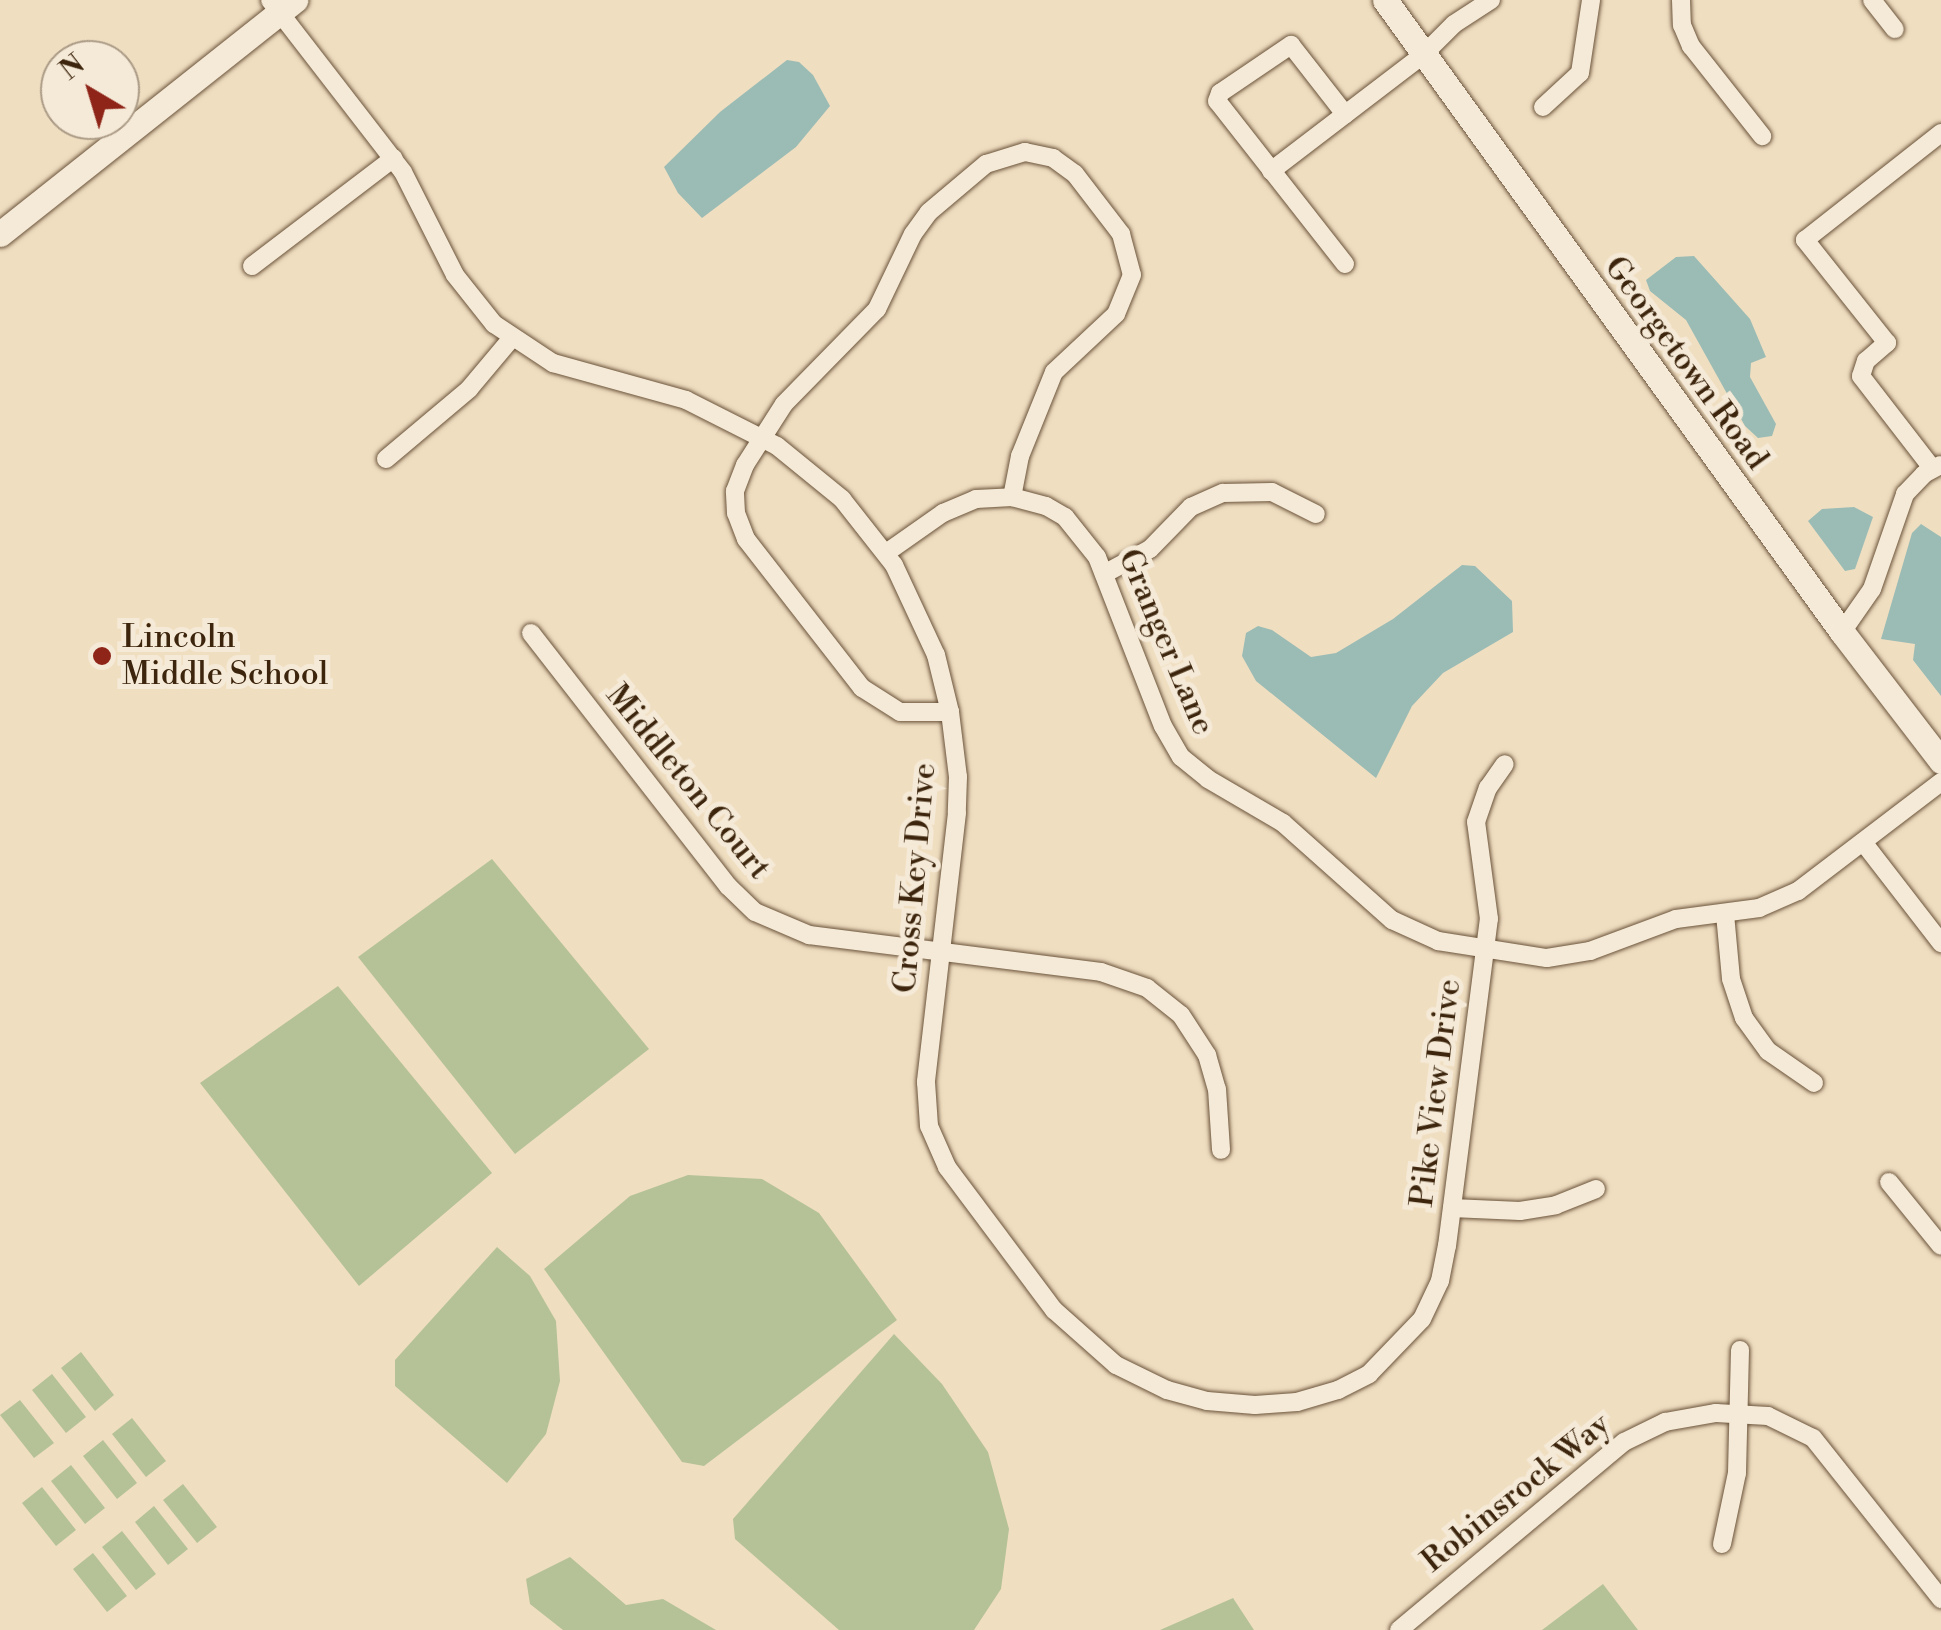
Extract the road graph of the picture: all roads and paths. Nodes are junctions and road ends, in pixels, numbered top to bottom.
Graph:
1 (1385, 0) edge
2 (1491, 0) edge
3 (1591, 0) edge
4 (1681, 0) edge
5 (1872, 0) edge
6 (282, 4) edge
7 (1895, 30) dead end
8 (1424, 54) junction
9 (1543, 108) dead end
10 (1345, 114) junction
11 (1941, 133) edge
12 (1762, 136) dead end
13 (394, 158) junction
14 (1271, 171) junction
15 (0, 234) edge
16 (1345, 264) dead end
17 (252, 266) dead end
18 (511, 338) junction
19 (762, 438) junction
20 (386, 459) dead end
21 (1937, 466) edge
22 (1012, 496) junction
23 (1316, 514) dead end
24 (886, 553) junction
25 (1104, 574) junction
26 (531, 632) dead end
27 (1842, 632) junction
28 (950, 712) junction
29 (1941, 761) edge
30 (1506, 764) dead end
31 (1941, 782) edge
32 (1863, 842) junction
33 (1725, 914) junction
34 (1941, 943) edge
35 (1485, 946) junction
36 (940, 951) junction
37 (1814, 1083) dead end
38 (1220, 1150) dead end
39 (1889, 1182) dead end
40 (1596, 1189) dead end
41 (1452, 1208) junction
42 (1939, 1240) edge
43 (1740, 1350) dead end
44 (1322, 1395) joint
45 (1740, 1413) junction
46 (1722, 1544) dead end
47 (1941, 1599) edge
48 (1400, 1630) edge

1 - 8 main road, Georgetown Road
2 - 8 street
3 - 9 street
4 - 12 street
5 - 7 street
6 - 13 street, Cross Key Drive
6 - 15 main road
8 - 10 street
8 - 27 main road, Georgetown Road
10 - 14 street
10 - 14 street
11 - 21 street
13 - 17 street
13 - 18 street, Cross Key Drive
14 - 16 street
18 - 19 street, Cross Key Drive
18 - 20 street
19 - 22 street
19 - 24 street, Cross Key Drive
19 - 28 street
21 - 27 street
22 - 24 street
22 - 25 street, Granger Lane
23 - 25 street
24 - 28 street, Cross Key Drive
25 - 35 street, Granger Lane
26 - 36 street, Middleton Court
27 - 29 main road, Georgetown Road
28 - 36 street, Cross Key Drive
30 - 35 street
31 - 32 street, Pike View Drive
32 - 33 street, Pike View Drive
32 - 34 street
33 - 35 street, Pike View Drive
33 - 37 street
35 - 41 street, Pike View Drive
36 - 38 street, Middleton Court
36 - 44 street, Cross Key Drive
39 - 42 street
40 - 41 street
41 - 44 street, Pike View Drive
43 - 45 street
45 - 46 street
45 - 47 street, Robinsrock Way
45 - 48 street, Robinsrock Way

